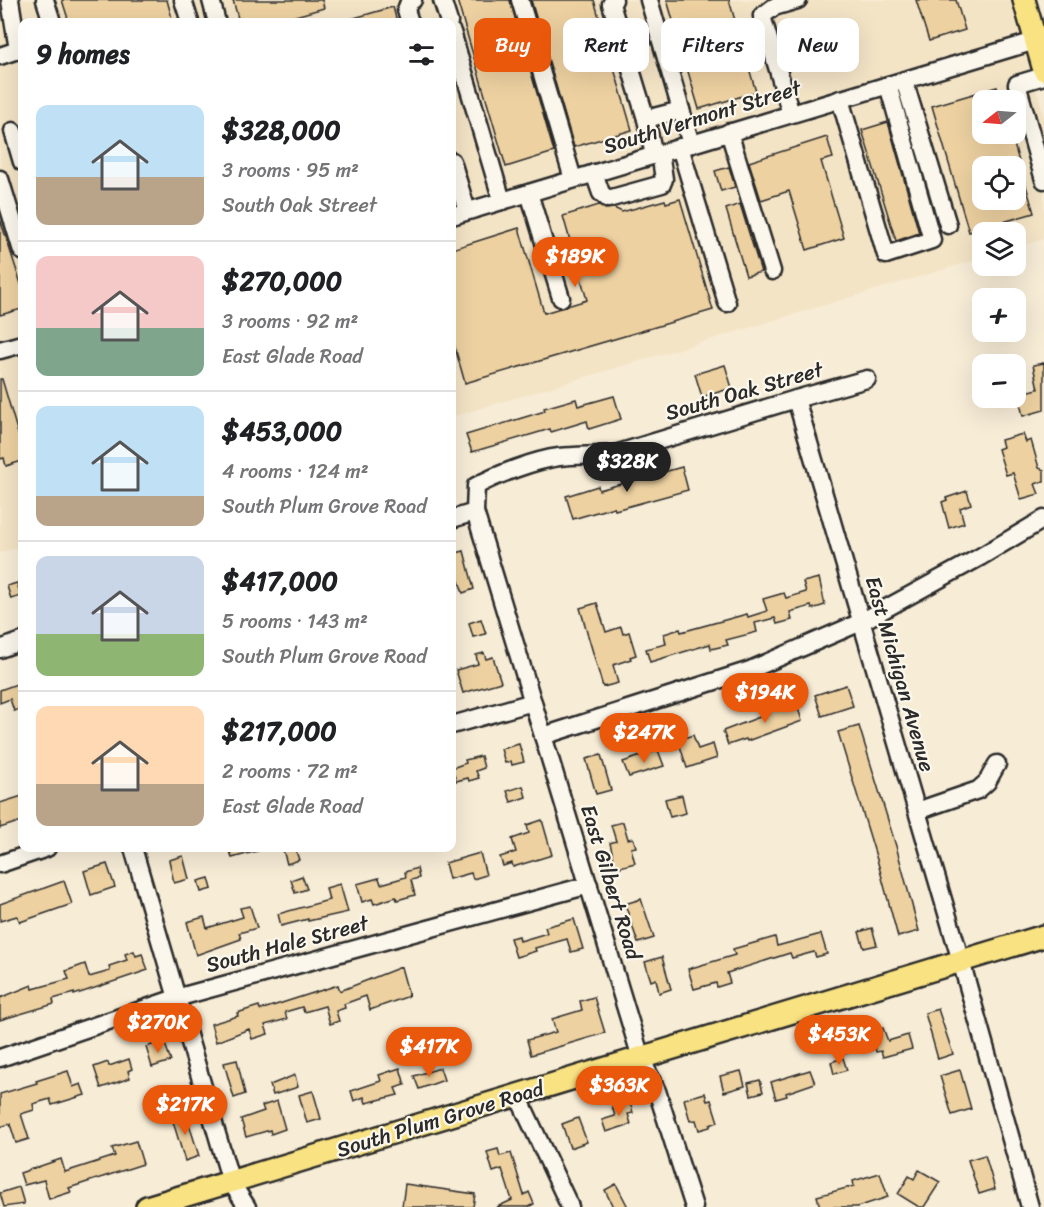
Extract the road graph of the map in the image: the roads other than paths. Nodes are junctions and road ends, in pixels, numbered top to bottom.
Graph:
1 (10, 0) edge
2 (45, 0) edge
3 (183, 0) edge
4 (212, 0) edge
5 (413, 0) edge
6 (442, 0) edge
7 (519, 0) edge
8 (649, 0) edge
9 (798, 0) edge
10 (1024, 0) edge
11 (612, 1) edge
12 (51, 18) edge
13 (188, 18) edge
14 (216, 18) edge
15 (409, 18) edge
16 (448, 18) edge
17 (1035, 40) junction
18 (456, 46) edge
19 (0, 56) edge
20 (1044, 70) edge
21 (1044, 76) edge
22 (896, 82) junction
23 (840, 99) junction
24 (681, 110) junction
25 (791, 114) junction
26 (646, 119) junction
27 (13, 130) dead end
28 (729, 132) junction
29 (685, 146) junction
30 (18, 148) edge
31 (657, 154) junction
32 (594, 173) junction
33 (0, 179) edge
34 (573, 179) junction
35 (1044, 180) edge
36 (456, 191) edge
37 (529, 192) junction
38 (502, 201) junction
39 (459, 213) edge
40 (948, 225) dead end
41 (18, 239) edge
42 (772, 271) dead end
43 (561, 297) dead end
44 (728, 303) dead end
45 (18, 345) edge
46 (0, 350) edge
47 (867, 379) dead end
48 (796, 399) junction
49 (475, 512) junction
50 (456, 518) edge
51 (1044, 519) edge
52 (861, 622) junction
53 (18, 642) edge
54 (0, 649) edge
55 (533, 702) junction
56 (456, 724) edge
57 (543, 736) junction
58 (997, 764) dead end
59 (916, 811) junction
60 (35, 852) edge
61 (135, 852) edge
62 (0, 864) edge
63 (588, 885) junction
64 (1044, 936) edge
65 (961, 961) junction
66 (176, 998) junction
67 (0, 1058) edge
68 (641, 1058) junction
69 (518, 1096) junction
70 (231, 1182) junction
71 (147, 1207) edge
72 (247, 1207) edge
73 (570, 1207) edge
74 (694, 1207) edge
75 (1030, 1207) edge

1 - 19 street
2 - 12 street
3 - 13 street
4 - 14 street
5 - 15 street
6 - 16 street
7 - 34 street
8 - 24 street
9 - 25 street
10 - 17 main road
11 - 26 street
17 - 20 main road
17 - 22 street, South Vermont Street
18 - 38 street
21 - 35 street
22 - 23 street, South Vermont Street
22 - 23 street
22 - 40 street
23 - 25 street, South Vermont Street
24 - 26 street
24 - 29 street
25 - 28 street, South Vermont Street
26 - 31 street
27 - 30 street
28 - 29 street, South Vermont Street
28 - 42 street
29 - 31 street, South Vermont Street
29 - 44 street
31 - 32 street, South Vermont Street
31 - 32 street
32 - 34 street, South Vermont Street
33 - 41 street
34 - 37 street, South Vermont Street
36 - 39 street
37 - 38 street, South Vermont Street
37 - 43 street
38 - 39 street, South Vermont Street
45 - 46 street
47 - 48 street, South Oak Street
48 - 49 street, South Oak Street
48 - 52 street, East Michigan Avenue
49 - 50 street
49 - 55 street, East Gilbert Road
51 - 52 street
52 - 57 street
52 - 59 street, East Michigan Avenue
53 - 54 street
55 - 56 street
55 - 57 street, East Gilbert Road
57 - 63 street, East Gilbert Road
58 - 59 street
59 - 65 street, East Michigan Avenue
60 - 62 street
61 - 66 street
63 - 66 street, South Hale Street
63 - 68 street, East Gilbert Road
64 - 65 main road, South Plum Grove Road
65 - 68 main road, South Plum Grove Road
65 - 75 street, East Michigan Avenue
66 - 67 street, South Hale Street
66 - 70 street
68 - 69 main road, South Plum Grove Road
68 - 74 street, East Gilbert Road
69 - 70 main road, South Plum Grove Road
69 - 73 street
70 - 71 main road, South Plum Grove Road
70 - 72 street

